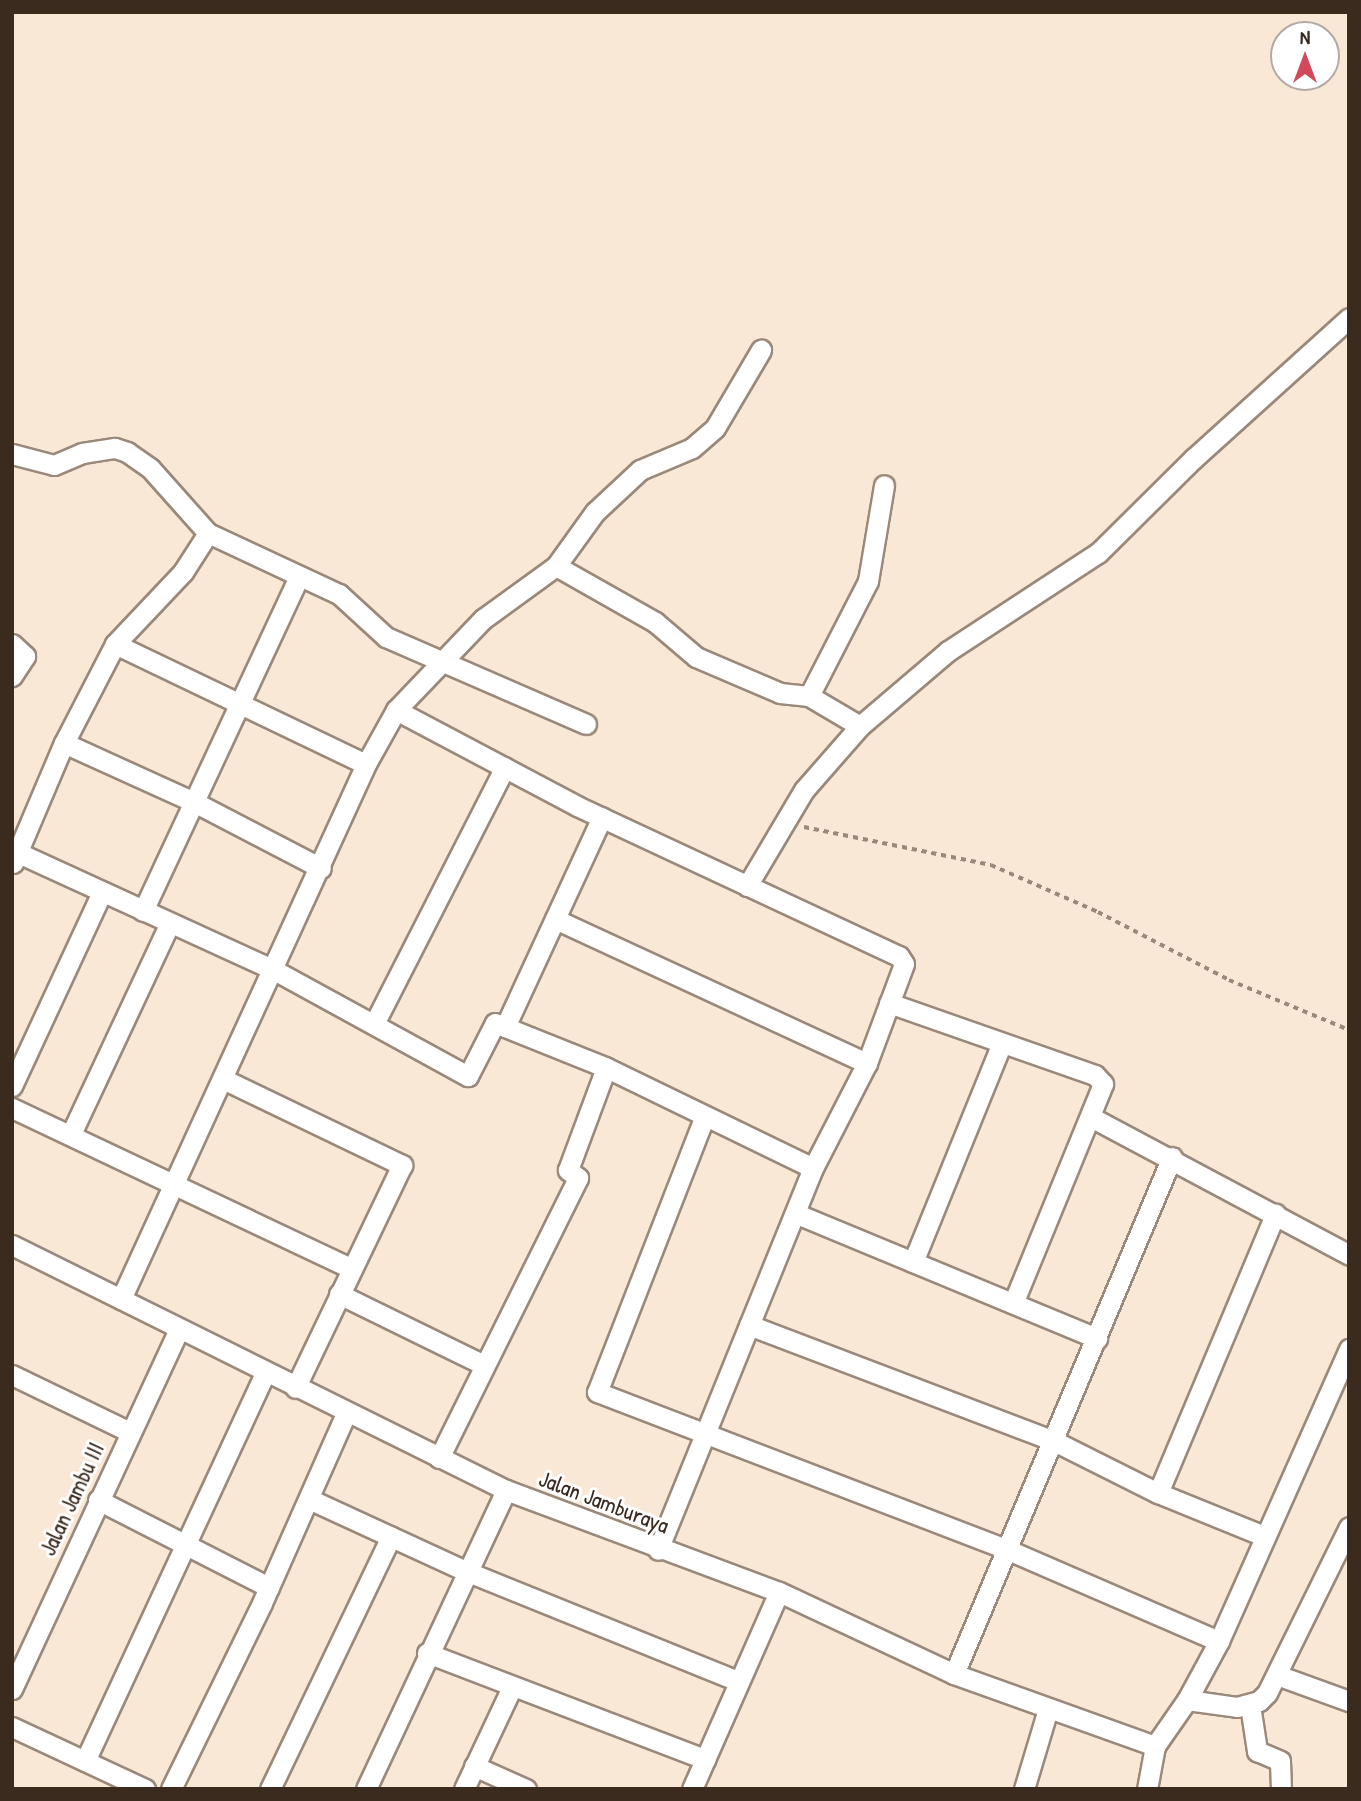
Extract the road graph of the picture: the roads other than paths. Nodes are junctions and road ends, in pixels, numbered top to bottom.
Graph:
1 (1349, 318) edge
2 (761, 349) dead end
3 (12, 454) edge
4 (884, 485) dead end
5 (208, 533) junction
6 (556, 566) junction
7 (299, 577) junction
8 (12, 644) edge
9 (115, 644) junction
10 (443, 659) junction
11 (12, 676) edge
12 (809, 696) junction
13 (242, 704) junction
14 (396, 710) junction
15 (586, 724) dead end
16 (860, 726) junction
17 (64, 743) junction
18 (366, 764) junction
19 (505, 767) junction
20 (194, 802) junction
21 (602, 817) junction
22 (14, 855) edge
23 (321, 867) junction
24 (747, 886) junction
25 (103, 892) junction
26 (143, 911) junction
27 (555, 919) junction
28 (170, 923) junction
29 (274, 970) junction
30 (889, 1003) junction
31 (374, 1024) junction
32 (505, 1027) junction
33 (1002, 1043) junction
34 (867, 1063) junction
35 (606, 1068) junction
36 (223, 1079) junction
37 (12, 1086) edge
38 (12, 1108) edge
39 (1091, 1117) junction
40 (704, 1118) junction
41 (71, 1134) junction
42 (1172, 1157) junction
43 (813, 1168) junction
44 (174, 1181) junction
45 (797, 1214) junction
46 (1275, 1214) junction
47 (12, 1245) edge
48 (1349, 1255) edge
49 (913, 1262) junction
50 (350, 1268) junction
51 (339, 1294) junction
52 (121, 1299) junction
53 (1013, 1303) junction
54 (749, 1325) junction
55 (179, 1330) junction
56 (1097, 1338) junction
57 (1349, 1349) edge
58 (484, 1365) junction
59 (265, 1373) junction
60 (12, 1375) edge
61 (295, 1388) junction
62 (346, 1413) junction
63 (130, 1432) junction
64 (705, 1435) junction
65 (1055, 1441) junction
66 (439, 1458) junction
67 (506, 1490) junction
68 (1158, 1493) junction
69 (309, 1499) junction
70 (98, 1500) junction
71 (1349, 1527) edge
72 (1264, 1536) junction
73 (391, 1537) junction
74 (185, 1545) junction
75 (1006, 1549) junction
76 (658, 1550) junction
77 (468, 1572) junction
78 (269, 1587) junction
79 (779, 1592) junction
80 (1219, 1641) junction
81 (427, 1653) junction
82 (954, 1674) junction
83 (1277, 1675) junction
84 (738, 1681) junction
85 (512, 1687) junction
86 (12, 1689) edge
87 (1187, 1700) junction
88 (1349, 1702) edge
89 (1250, 1705) junction
90 (1054, 1712) junction
91 (12, 1727) edge
92 (1155, 1746) junction
93 (705, 1759) junction
94 (85, 1761) junction
95 (474, 1766) junction
96 (145, 1789) edge
97 (172, 1789) edge
98 (270, 1789) edge
99 (366, 1789) edge
100 (464, 1789) edge
101 (526, 1789) edge
102 (692, 1789) edge
103 (1024, 1789) edge
104 (1035, 1789) edge
105 (1147, 1789) edge
106 (1281, 1789) edge

1 - 16 street
2 - 6 street
3 - 5 street
4 - 12 street
5 - 7 street
5 - 9 street
6 - 10 street
6 - 12 street
7 - 10 street
7 - 13 street
8 - 11 street
9 - 13 street
9 - 17 street
10 - 14 street
10 - 15 street
12 - 16 street
13 - 18 street
13 - 20 street
14 - 18 street
14 - 19 street
16 - 24 street
17 - 20 street
17 - 22 street
18 - 23 street
19 - 21 street
19 - 31 street
20 - 23 street
20 - 26 street
21 - 24 street
21 - 27 street
22 - 25 street
23 - 29 street
24 - 30 street
25 - 26 street
25 - 37 street
26 - 28 street
27 - 32 street
27 - 34 street
28 - 29 street
28 - 41 street
29 - 31 street
29 - 36 street
30 - 33 street
30 - 34 street
31 - 32 street
32 - 35 street
33 - 39 street
33 - 49 street
34 - 43 street
35 - 40 street
35 - 58 street
36 - 44 street
36 - 50 street
38 - 41 street
39 - 42 street
39 - 53 street
40 - 43 street
40 - 64 street
41 - 44 street
42 - 46 street
42 - 56 street
43 - 45 street
44 - 50 street
44 - 52 street
45 - 49 street
45 - 54 street
46 - 48 street
46 - 68 street
47 - 52 street, Jalan Jamburaya
49 - 53 street
50 - 51 street
51 - 58 street
51 - 61 street
52 - 55 street, Jalan Jamburaya
53 - 56 street
54 - 64 street
54 - 65 street
55 - 59 street, Jalan Jamburaya
55 - 63 street, Jalan Jambu III
56 - 65 street
57 - 72 street
58 - 66 street
59 - 61 street, Jalan Jamburaya
59 - 74 street
60 - 63 street
61 - 62 street, Jalan Jamburaya
62 - 66 street, Jalan Jamburaya
62 - 69 street
63 - 70 street, Jalan Jambu III
64 - 75 street
64 - 76 street
65 - 68 street
65 - 75 street
66 - 67 street, Jalan Jamburaya
67 - 76 street, Jalan Jamburaya
67 - 77 street
68 - 72 street
69 - 73 street
69 - 78 street
70 - 74 street
70 - 86 street, Jalan Jambu III
71 - 83 street
72 - 80 street
73 - 77 street
73 - 98 street
74 - 78 street
74 - 94 street
75 - 80 street
75 - 82 street
76 - 79 street, Jalan Jamburaya
77 - 81 street
77 - 84 street
78 - 97 street
79 - 82 street, Jalan Jamburaya
79 - 84 street
80 - 87 street
81 - 85 street
81 - 99 street
82 - 90 street, Jalan Jamburaya
83 - 88 street
83 - 89 street
84 - 93 street
85 - 93 street
85 - 95 street
87 - 89 street
87 - 92 street
89 - 106 street
90 - 92 street, Jalan Jamburaya
90 - 103 street
90 - 104 street
91 - 94 street
92 - 105 street
93 - 102 street
94 - 96 street
95 - 100 street
95 - 101 street

